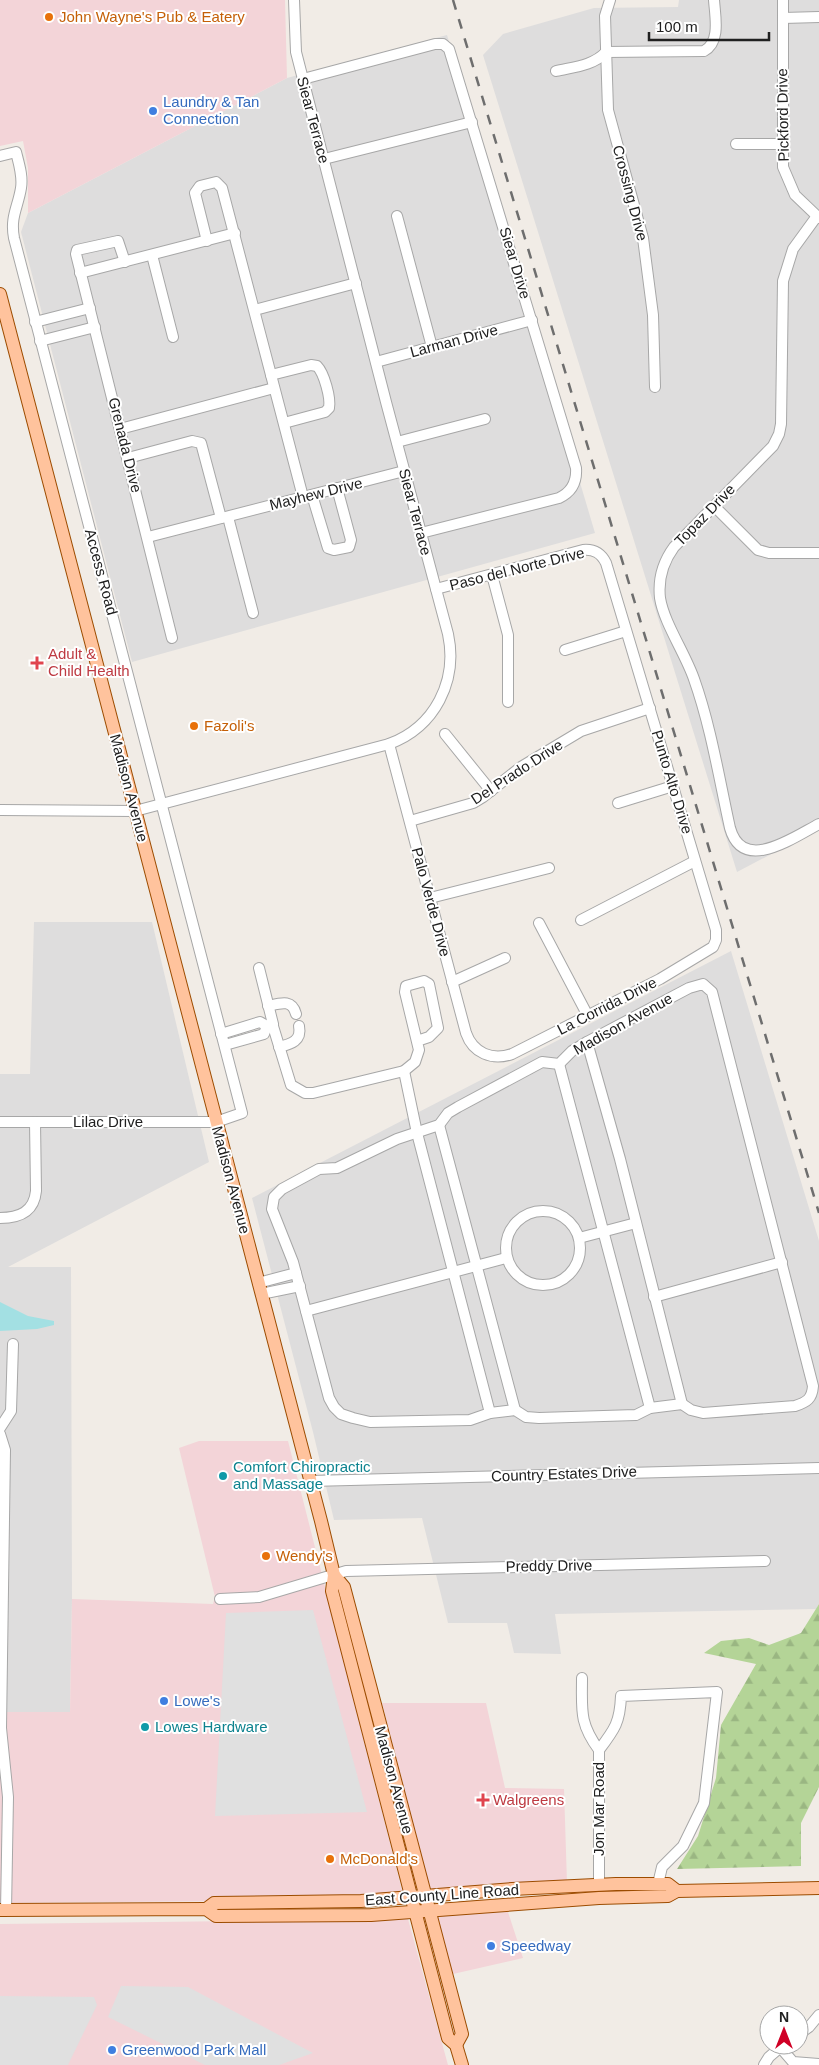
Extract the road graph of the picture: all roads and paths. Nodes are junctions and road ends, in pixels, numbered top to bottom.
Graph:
1 (294, 0) edge
2 (610, 0) edge
3 (714, 0) edge
4 (783, 0) edge
5 (819, 17) edge
6 (783, 18) junction
7 (606, 52) junction
8 (556, 71) dead end
9 (303, 78) junction
10 (472, 122) junction
11 (736, 144) dead end
12 (782, 144) junction
13 (0, 156) edge
14 (324, 159) junction
15 (398, 216) dead end
16 (818, 217) edge
17 (234, 233) junction
18 (207, 241) junction
19 (152, 255) junction
20 (125, 262) junction
21 (80, 273) junction
22 (356, 283) junction
23 (0, 294) edge
24 (90, 308) junction
25 (255, 310) junction
26 (532, 320) junction
27 (35, 322) junction
28 (95, 327) junction
29 (174, 337) dead end
30 (40, 341) junction
31 (432, 347) junction
32 (376, 362) junction
33 (271, 375) junction
34 (655, 387) dead end
35 (274, 388) junction
36 (485, 419) dead end
37 (284, 423) junction
38 (120, 429) junction
39 (397, 442) junction
40 (128, 458) junction
41 (404, 471) junction
42 (337, 488) junction
43 (307, 496) junction
44 (714, 506) junction
45 (224, 517) junction
46 (421, 533) junction
47 (148, 537) junction
48 (597, 552) joint
49 (819, 553) edge
50 (492, 575) junction
51 (436, 589) junction
52 (253, 613) dead end
53 (626, 631) junction
54 (172, 638) dead end
55 (565, 650) dead end
56 (508, 702) dead end
57 (650, 708) junction
58 (445, 734) dead end
59 (389, 744) junction
60 (673, 786) junction
61 (491, 791) junction
62 (618, 803) dead end
63 (161, 804) junction
64 (0, 810) edge
65 (135, 811) junction
66 (410, 821) junction
67 (819, 824) edge
68 (695, 861) junction
69 (549, 868) dead end
70 (430, 898) junction
71 (581, 920) dead end
72 (539, 923) dead end
73 (716, 934) joint
74 (505, 958) dead end
75 (259, 968) dead end
76 (452, 982) junction
77 (268, 1006) junction
78 (296, 1014) dead end
79 (588, 1016) junction
80 (270, 1024) junction
81 (299, 1026) dead end
82 (222, 1034) junction
83 (417, 1041) junction
84 (587, 1042) junction
85 (225, 1045) junction
86 (279, 1047) junction
87 (483, 1054) joint
88 (559, 1064) junction
89 (404, 1070) junction
90 (0, 1122) edge
91 (35, 1122) junction
92 (216, 1122) junction
93 (440, 1125) junction
94 (417, 1133) junction
95 (0, 1218) edge
96 (636, 1223) junction
97 (604, 1232) junction
98 (579, 1238) junction
99 (506, 1258) junction
100 (782, 1262) junction
101 (478, 1265) junction
102 (452, 1272) junction
103 (296, 1273) junction
104 (300, 1286) junction
105 (260, 1289) junction
106 (654, 1297) junction
107 (306, 1311) junction
108 (13, 1344) dead end
109 (682, 1404) junction
110 (650, 1408) junction
111 (515, 1410) junction
112 (490, 1413) junction
113 (0, 1428) edge
114 (0, 1434) edge
115 (819, 1468) edge
116 (310, 1481) junction
117 (765, 1561) dead end
118 (334, 1575) junction
119 (220, 1599) dead end
120 (582, 1678) dead end
121 (600, 1750) junction
122 (658, 1884) junction
123 (599, 1885) junction
124 (819, 1888) edge
125 (678, 1891) junction
126 (425, 1896) junction
127 (412, 1897) junction
128 (295, 1902) junction
129 (3, 1910) edge
130 (206, 1910) junction
131 (429, 1910) junction
132 (415, 1912) junction
133 (251, 1916) junction
134 (819, 2015) edge
135 (809, 2027) edge
136 (456, 2044) junction
137 (771, 2055) edge
138 (788, 2055) edge
139 (819, 2064) edge
140 (462, 2065) edge
141 (764, 2065) edge

1 - 9 street, Siear Terrace
2 - 7 street, Crossing Drive
3 - 7 street
4 - 6 street, Pickford Drive
5 - 6 street
6 - 12 street, Pickford Drive
7 - 8 street
7 - 34 street, Crossing Drive
9 - 10 street, Siear Drive
9 - 14 street, Siear Terrace
10 - 14 street
10 - 26 street, Siear Drive
11 - 12 street
12 - 16 street, Pickford Drive
13 - 27 street, Access Road
14 - 22 street, Siear Terrace
15 - 31 street
16 - 44 street, Topaz Drive
17 - 18 street
17 - 18 street
17 - 25 street
18 - 19 street
19 - 20 street
19 - 29 street
20 - 21 street
20 - 21 street, Grenada Drive
21 - 24 street, Grenada Drive
22 - 25 street
22 - 32 street, Siear Terrace
23 - 65 main road, Madison Avenue
24 - 27 street
24 - 28 street, Grenada Drive
25 - 33 street
26 - 31 street, Larman Drive
26 - 46 street, Siear Drive
27 - 30 street, Access Road
28 - 30 street
28 - 38 street, Grenada Drive
30 - 63 street, Access Road
31 - 32 street, Larman Drive
32 - 39 street, Siear Terrace
33 - 35 street
33 - 37 street
35 - 37 street
35 - 38 street
36 - 39 street
37 - 43 street
38 - 40 street, Grenada Drive
39 - 41 street, Siear Terrace
40 - 45 street
40 - 47 street, Grenada Drive
41 - 42 street, Mayhew Drive
41 - 46 street, Siear Terrace
42 - 43 street, Mayhew Drive
42 - 43 street
43 - 45 street, Mayhew Drive
44 - 49 street
44 - 67 street, Topaz Drive
45 - 47 street, Mayhew Drive
45 - 52 street
46 - 51 street, Siear Terrace
47 - 54 street, Grenada Drive
48 - 50 street, Paso del Norte Drive
48 - 53 street, Punto Alto Drive
50 - 51 street, Paso del Norte Drive
50 - 56 street
51 - 59 street, Siear Terrace
53 - 55 street
53 - 57 street, Punto Alto Drive
57 - 60 street, Punto Alto Drive
57 - 61 street, Del Prado Drive
58 - 61 street
59 - 63 street, Siear Terrace
59 - 66 street, Palo Verde Drive
60 - 62 street
60 - 68 street, Punto Alto Drive
61 - 66 street, Del Prado Drive
63 - 65 street, Siear Terrace
63 - 82 street, Access Road
64 - 65 street, Siear Terrace
65 - 92 main road, Madison Avenue
66 - 70 street, Palo Verde Drive
68 - 71 street
68 - 73 street, Punto Alto Drive
69 - 70 street
70 - 76 street, Palo Verde Drive
72 - 79 street
73 - 79 street, La Corrida Drive
74 - 76 street
75 - 77 street
76 - 87 street, Palo Verde Drive
77 - 78 street
77 - 80 street
79 - 87 street, La Corrida Drive
80 - 82 street
80 - 85 street
80 - 86 street
81 - 86 street
82 - 85 street, Access Road
83 - 83 street
83 - 89 street
84 - 88 street, Madison Avenue
84 - 96 street
84 - 100 street, Madison Avenue
85 - 92 street, Lilac Drive
86 - 89 street
88 - 93 street, Madison Avenue
88 - 97 street
89 - 94 street
90 - 91 street, Lilac Drive
91 - 92 street, Lilac Drive
91 - 95 street
92 - 105 main road, Madison Avenue
93 - 94 street, Madison Avenue
93 - 101 street
94 - 102 street
94 - 103 street, Madison Avenue
96 - 97 street
96 - 106 street
97 - 98 street
97 - 110 street
98 - 99 street
98 - 99 street
99 - 101 street
100 - 106 street
100 - 109 street
101 - 102 street
101 - 111 street
102 - 107 street
102 - 112 street
103 - 104 street, Madison Avenue
103 - 105 street
104 - 105 street
104 - 107 street, Madison Avenue
105 - 116 main road, Madison Avenue
106 - 109 street
107 - 112 street, Madison Avenue
108 - 113 street
109 - 110 street
110 - 111 street
111 - 112 street
114 - 129 street
115 - 116 street, Country Estates Drive
116 - 118 main road, Madison Avenue
117 - 118 street, Preddy Drive
118 - 119 street, Preddy Drive
118 - 126 main road, Madison Avenue
118 - 127 main road, Madison Avenue
120 - 121 street, Jon Mar Road
121 - 122 street
121 - 123 street, Jon Mar Road
122 - 123 main road, East County Line Road
122 - 125 main road, East County Line Road
123 - 126 main road, East County Line Road
124 - 125 main road, East County Line Road
125 - 131 main road, East County Line Road
126 - 127 main road, East County Line Road
126 - 131 main road, Madison Avenue
127 - 128 main road, East County Line Road
127 - 132 main road, Madison Avenue
128 - 130 main road, East County Line Road
128 - 133 main road
129 - 130 main road, East County Line Road
130 - 133 main road, East County Line Road
131 - 132 main road, East County Line Road
131 - 136 main road, Madison Avenue
132 - 133 main road, East County Line Road
132 - 136 main road, Madison Avenue
134 - 135 street
136 - 140 main road, Madison Avenue
137 - 141 street
138 - 139 street

